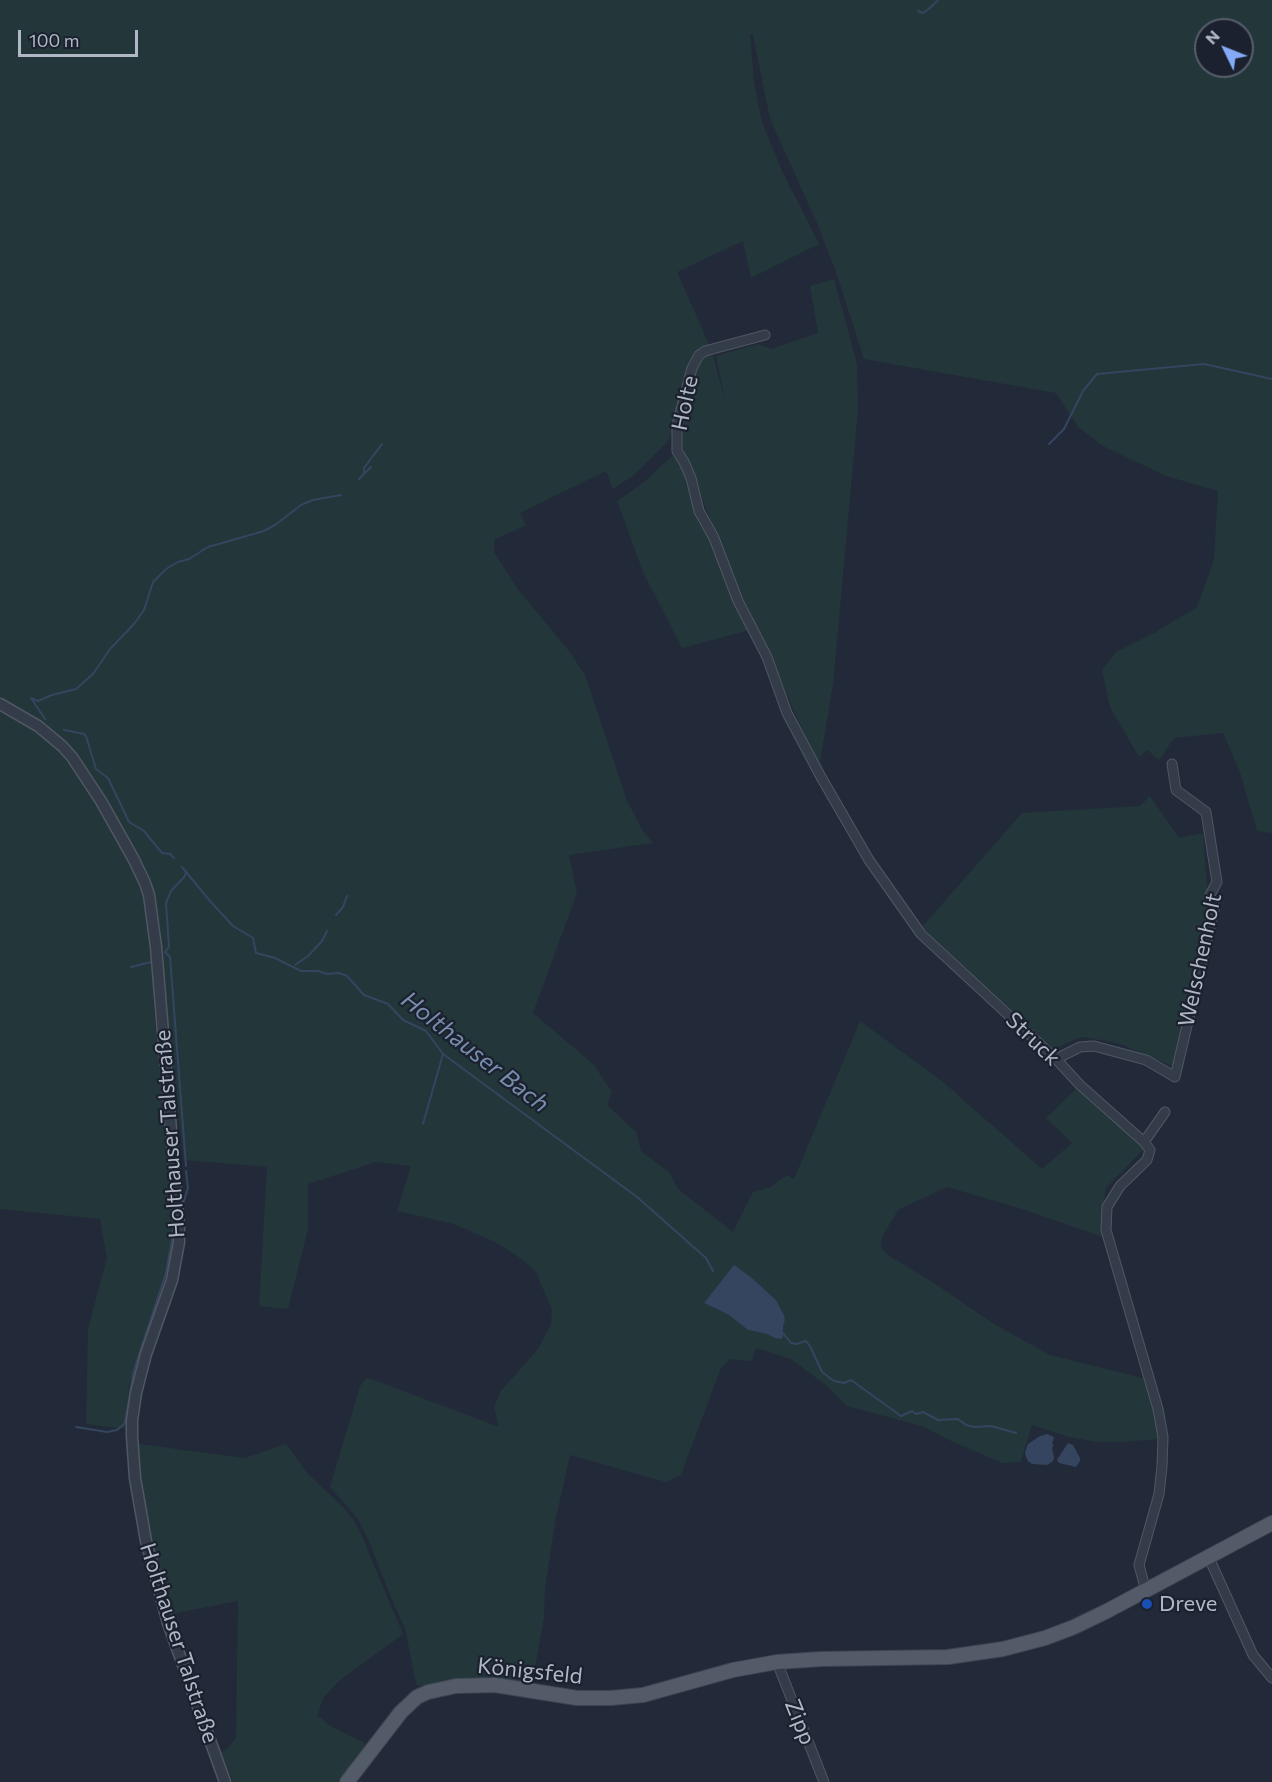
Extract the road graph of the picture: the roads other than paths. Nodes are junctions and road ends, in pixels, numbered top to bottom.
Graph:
1 (765, 334) dead end
2 (677, 451) joint
3 (0, 704) edge
4 (1172, 764) dead end
5 (1056, 1059) junction
6 (1165, 1112) dead end
7 (1144, 1142) junction
8 (1272, 1523) edge
9 (1209, 1558) junction
10 (1146, 1591) junction
11 (777, 1662) junction
12 (1272, 1678) edge
13 (225, 1782) edge
14 (347, 1782) edge
15 (824, 1782) edge

1 - 2 street, Holte
2 - 5 street, Struck
3 - 13 street, Holthauser Talstraße
4 - 5 street, Welschenholt
5 - 7 street, Struck
6 - 7 street
7 - 10 street
8 - 9 main road, Königsfeld
9 - 10 main road, Königsfeld
9 - 12 street
10 - 11 main road, Königsfeld
11 - 14 main road, Königsfeld
11 - 15 street, Zipp

